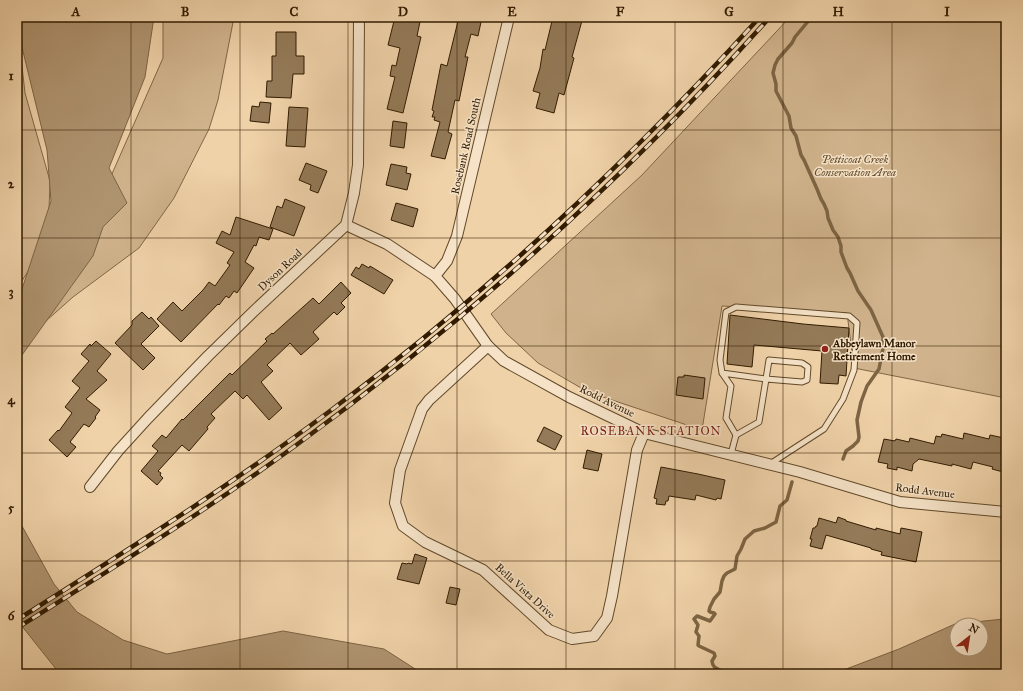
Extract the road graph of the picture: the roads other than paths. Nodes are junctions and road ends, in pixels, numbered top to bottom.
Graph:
1 (359, 17) edge
2 (508, 17) edge
3 (346, 225) junction
4 (435, 276) junction
5 (488, 346) junction
6 (722, 373) junction
7 (766, 379) junction
8 (644, 433) junction
9 (736, 434) junction
10 (731, 454) junction
11 (769, 464) junction
12 (90, 487) dead end
13 (1006, 512) edge

1 - 3 street
2 - 4 street, Rosebank Road South
3 - 4 street, Rodd Avenue
3 - 12 street, Dyson Road
4 - 5 street, Rodd Avenue
5 - 8 street, Rodd Avenue
5 - 8 street, Bella Vista Drive
6 - 7 lane
6 - 9 lane
6 - 11 lane
7 - 7 lane
7 - 9 lane
8 - 10 street, Rodd Avenue
9 - 10 lane
10 - 11 street, Rodd Avenue
11 - 13 street, Rodd Avenue

